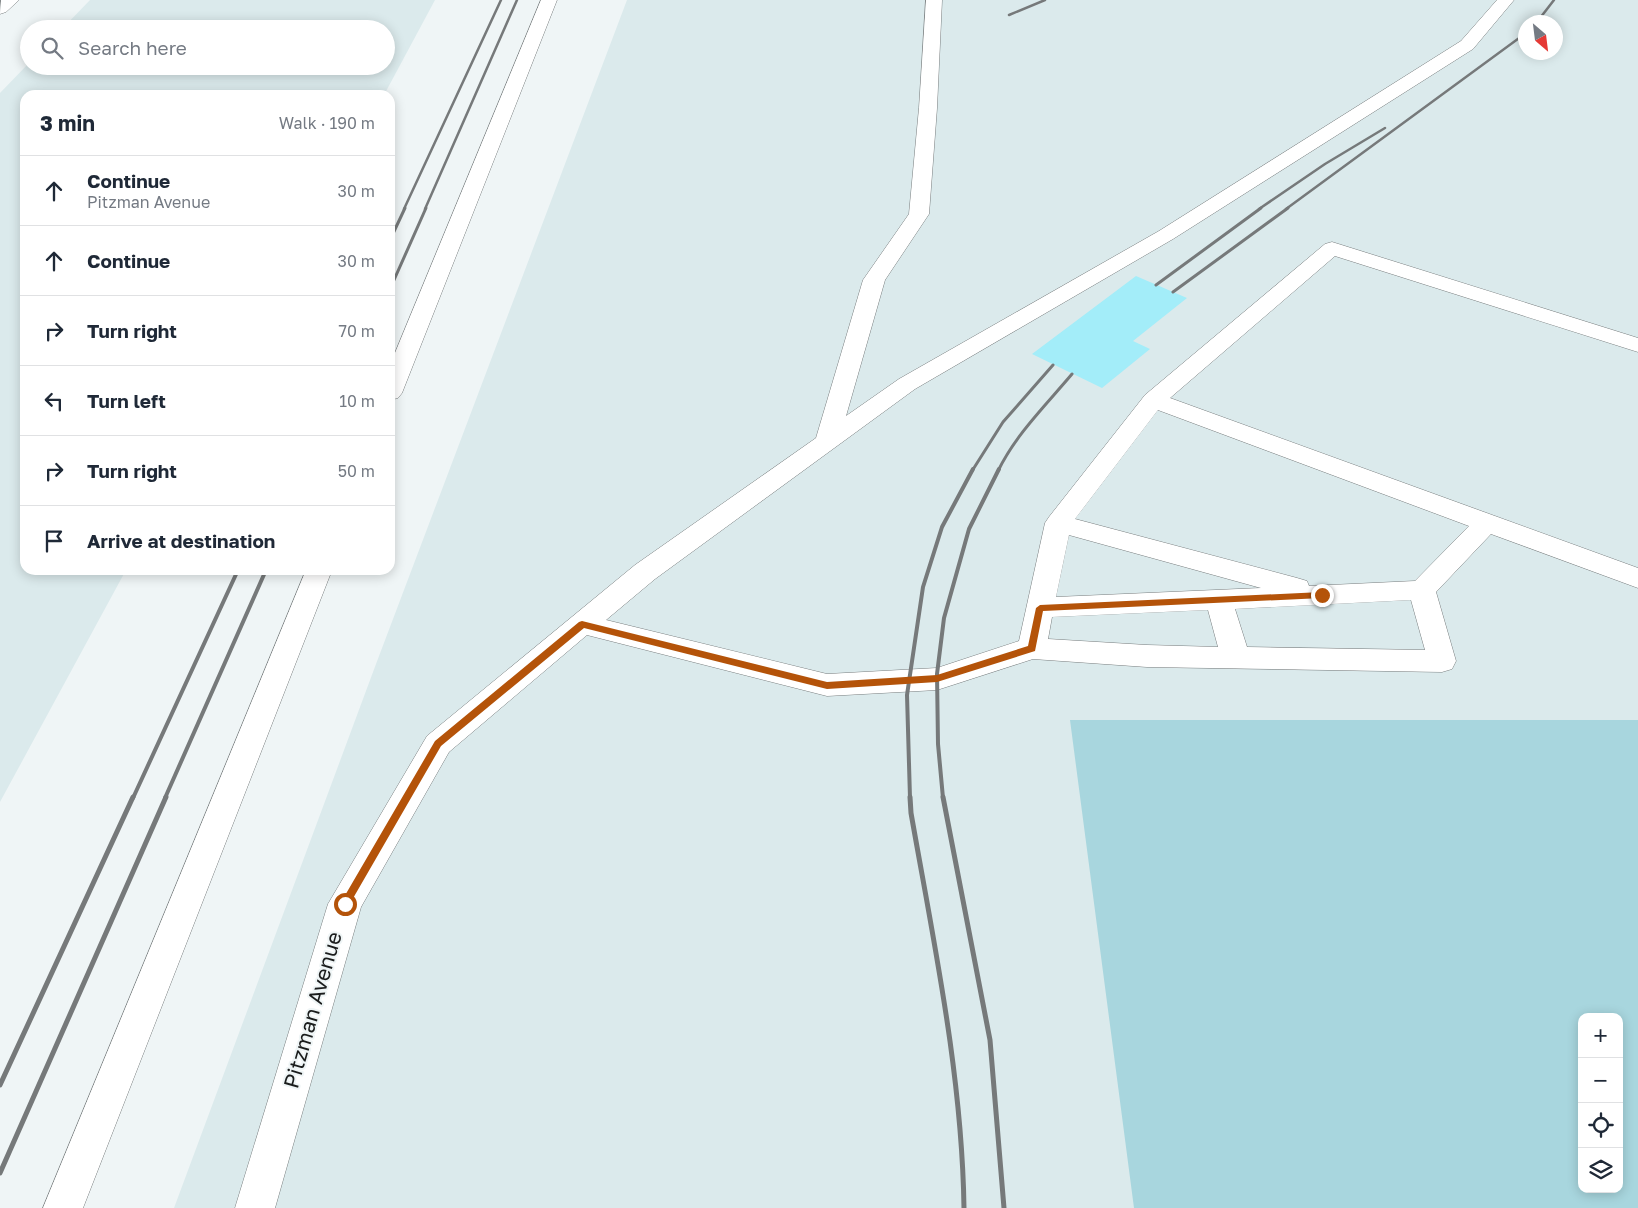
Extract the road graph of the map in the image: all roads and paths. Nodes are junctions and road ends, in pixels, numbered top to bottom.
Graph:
1 (11, 0) edge
2 (549, 0) edge
3 (934, 0) edge
4 (1506, 0) edge
5 (0, 8) edge
6 (1638, 345) edge
7 (395, 381) edge
8 (1153, 400) junction
9 (827, 441) junction
10 (1058, 523) junction
11 (1487, 523) junction
12 (317, 575) edge
13 (1638, 578) edge
14 (1422, 590) junction
15 (1322, 595) junction
16 (1219, 600) junction
17 (1040, 608) junction
18 (582, 624) junction
19 (1032, 648) junction
20 (1236, 658) junction
21 (63, 1208) edge
22 (255, 1208) edge

1 - 5 street
2 - 7 street
3 - 9 street
4 - 9 street
6 - 8 street
8 - 10 street
8 - 11 street
9 - 18 street
10 - 15 street
10 - 17 street
11 - 13 street
11 - 14 street
12 - 21 street
14 - 15 street
14 - 20 street
15 - 16 street
16 - 17 street
16 - 20 street
17 - 19 street
18 - 19 street
18 - 22 street, Pitzman Avenue
19 - 20 street

